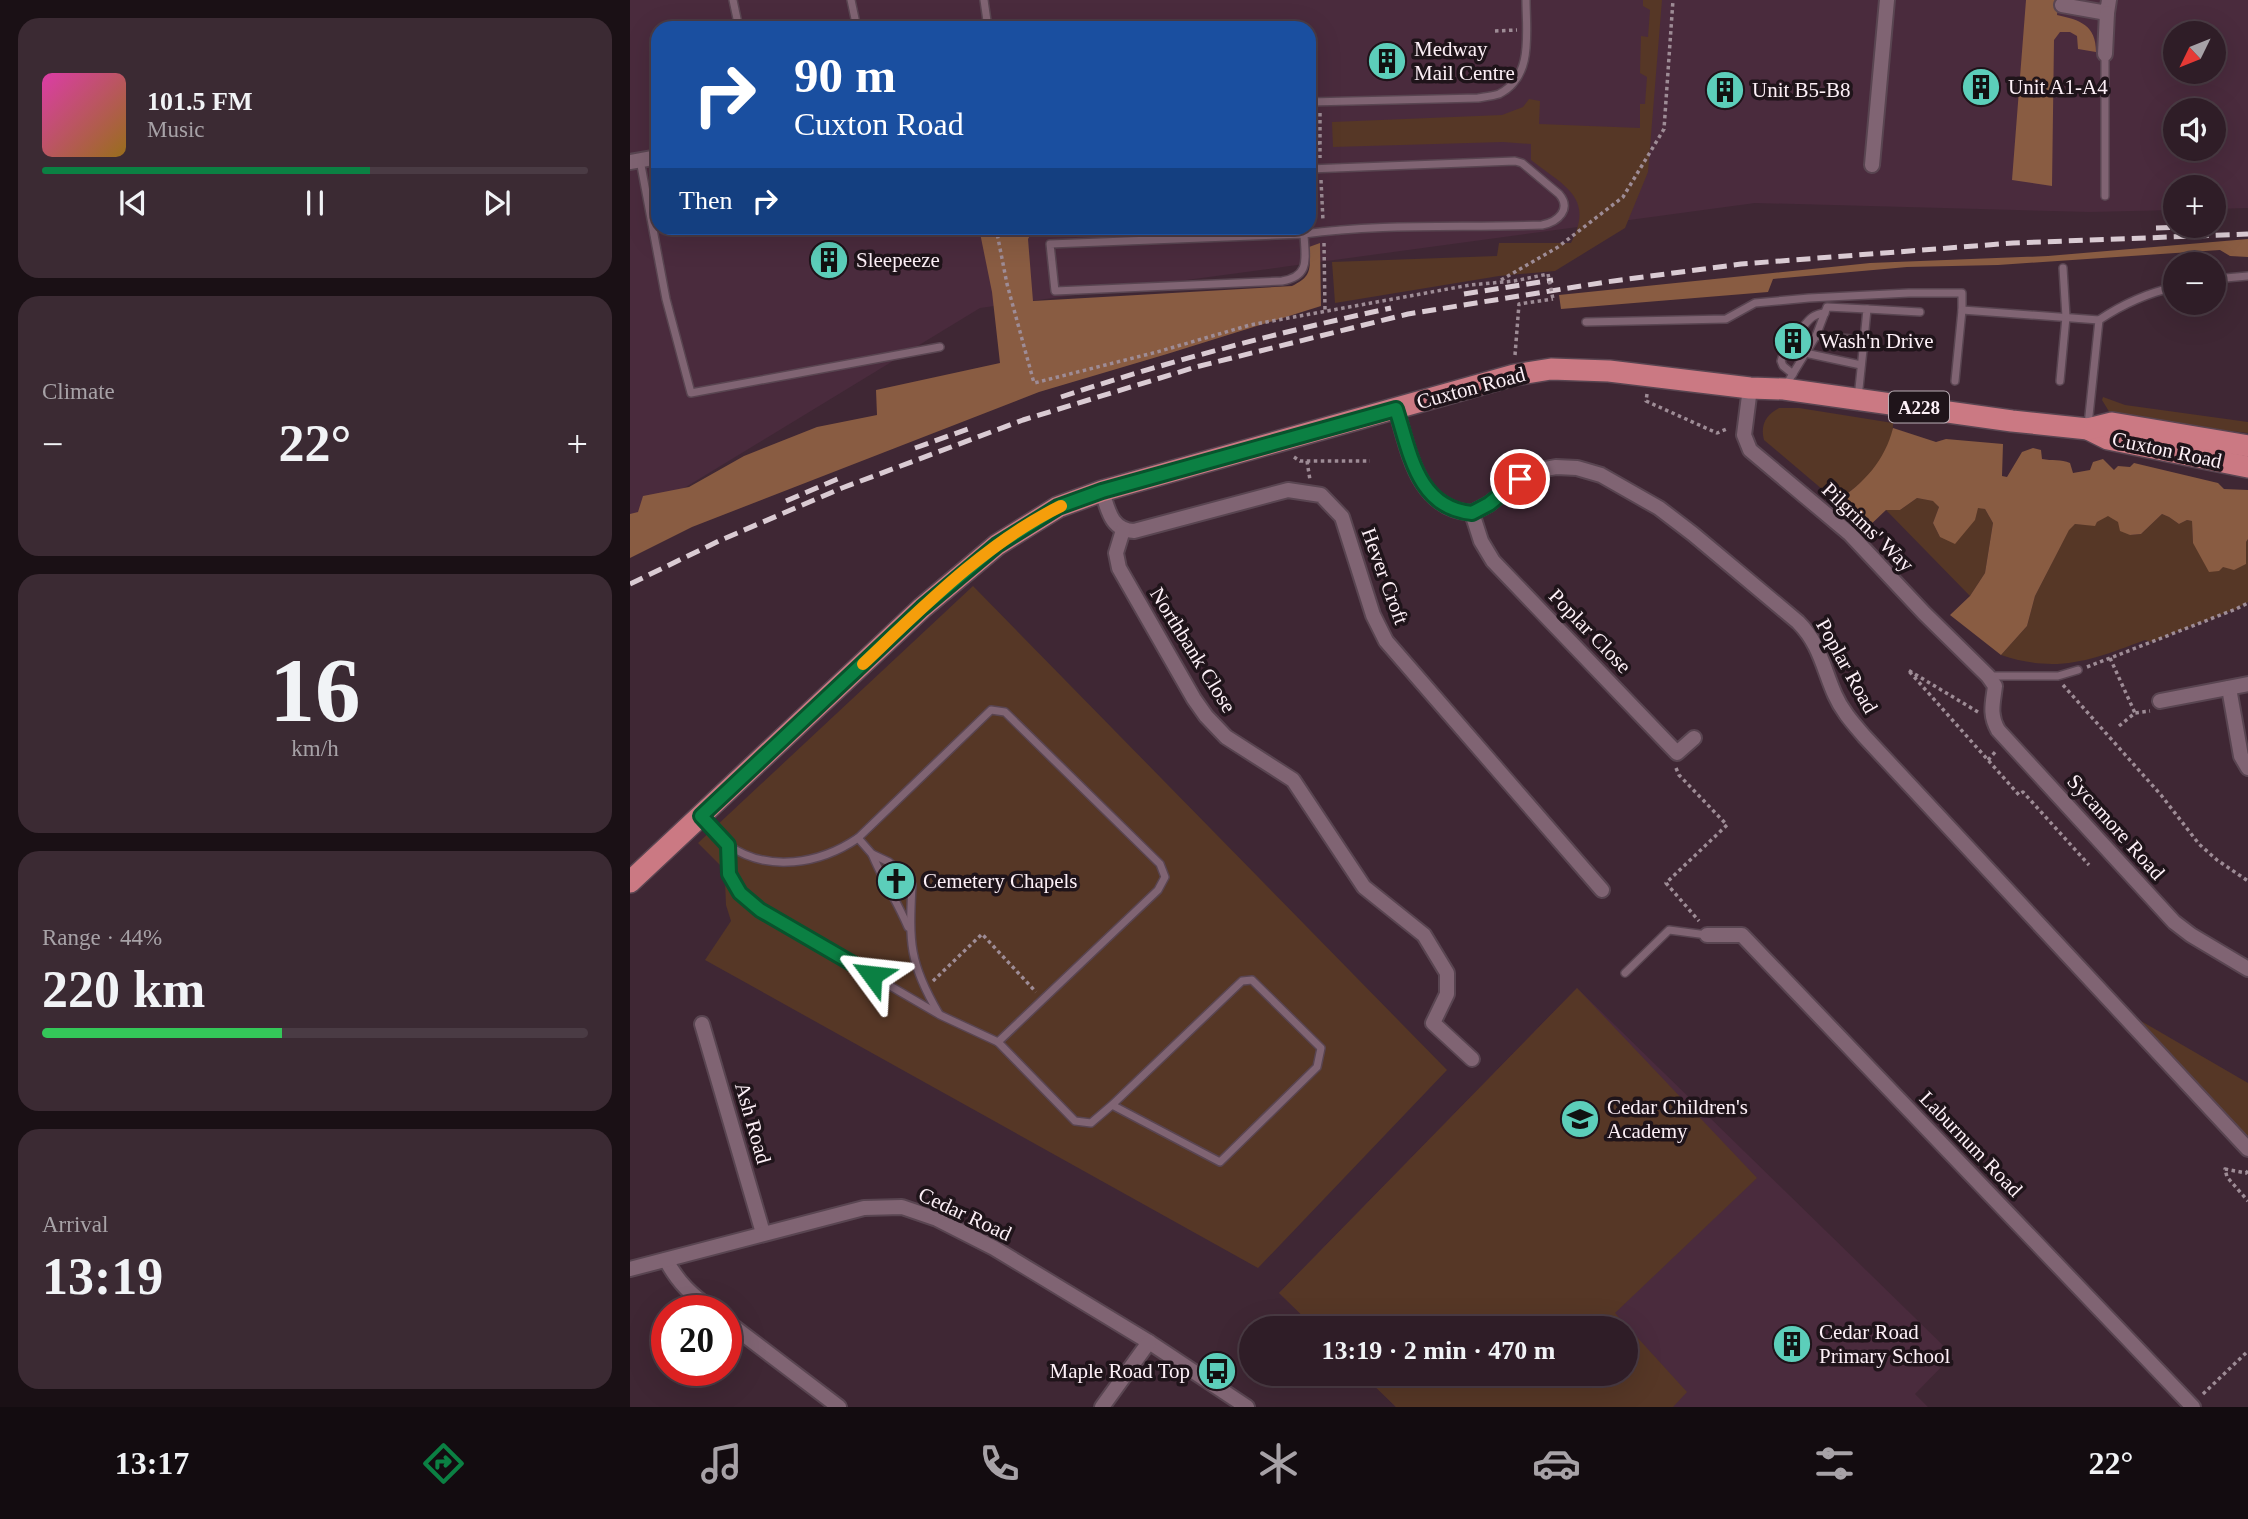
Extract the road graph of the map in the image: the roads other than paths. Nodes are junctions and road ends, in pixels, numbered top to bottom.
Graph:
1 (733, 0) edge
2 (851, 0) edge
3 (984, 0) edge
4 (1526, 0) edge
5 (1887, 0) edge
6 (2063, 5) dead end
7 (2108, 6) edge
8 (738, 21) edge
9 (855, 21) edge
10 (987, 21) edge
11 (2105, 54) joint
12 (1316, 102) edge
13 (635, 161) edge
14 (1872, 165) dead end
15 (1316, 169) edge
16 (2105, 196) dead end
17 (651, 232) edge
18 (1316, 233) edge
19 (652, 235) edge
20 (1279, 235) edge
21 (1304, 235) edge
22 (2063, 268) dead end
23 (2248, 276) edge
24 (2226, 278) edge
25 (2163, 290) edge
26 (1867, 309) junction
27 (1962, 310) junction
28 (1920, 312) dead end
29 (1825, 313) junction
30 (2066, 317) junction
31 (2099, 320) junction
32 (1586, 322) dead end
33 (1803, 327) dead end
34 (1816, 336) junction
35 (1864, 341) junction
36 (940, 347) dead end
37 (1805, 353) junction
38 (1783, 355) dead end
39 (1861, 365) junction
40 (1788, 381) junction
41 (1955, 381) dead end
42 (2060, 381) dead end
43 (1750, 387) junction
44 (1858, 398) junction
45 (1396, 409) junction
46 (2088, 429) junction
47 (2248, 446) edge
48 (2248, 467) edge
49 (1102, 491) junction
50 (1472, 513) junction
51 (1123, 530) junction
52 (2078, 670) road end
53 (1992, 681) junction
54 (2248, 684) edge
55 (2229, 688) junction
56 (2160, 701) dead end
57 (1694, 738) dead end
58 (2248, 768) edge
59 (701, 816) junction
60 (858, 838) junction
61 (728, 845) junction
62 (872, 854) junction
63 (630, 883) edge
64 (1602, 890) dead end
65 (909, 931) junction
66 (1707, 935) joint
67 (2248, 969) edge
68 (1625, 973) dead end
69 (940, 1015) junction
70 (702, 1024) dead end
71 (998, 1042) junction
72 (1472, 1059) dead end
73 (1112, 1105) junction
74 (2248, 1149) edge
75 (763, 1233) junction
76 (666, 1259) junction
77 (630, 1269) edge
78 (692, 1295) edge
79 (742, 1333) edge
80 (1149, 1342) junction
81 (2192, 1406) edge
82 (839, 1407) edge
83 (1102, 1407) edge
84 (1247, 1407) edge

1 - 8 lane
2 - 9 lane
3 - 10 lane
4 - 12 lane
5 - 14 street
6 - 7 street
7 - 11 street
11 - 16 lane
13 - 17 lane
15 - 18 lane
19 - 36 lane
20 - 21 lane
22 - 30 lane
23 - 24 lane
25 - 31 lane
26 - 28 lane
26 - 29 lane
26 - 35 lane
27 - 30 lane
27 - 32 lane
27 - 41 lane
29 - 33 lane
29 - 34 lane
30 - 31 lane
30 - 42 lane
31 - 46 lane
34 - 35 lane
34 - 37 lane
35 - 39 lane
37 - 39 lane
37 - 40 lane
38 - 40 lane
39 - 44 lane
40 - 43 main road, Cuxton Road / A228
40 - 44 main road, Cuxton Road / A228
43 - 45 main road, Cuxton Road / A228
43 - 53 street, Pilgrims' Way
44 - 46 main road, Cuxton Road / A228
45 - 49 main road, Cuxton Road / A228
45 - 50 street
46 - 47 main road, Cuxton Road / A228
46 - 48 main road, Cuxton Road / A228
49 - 51 street
49 - 59 main road, Cuxton Road / A228
50 - 57 street, Poplar Close
50 - 74 street, Poplar Road
51 - 64 street, Hever Croft
51 - 72 street, Northbank Close
52 - 53 lane
53 - 67 street, Sycamore Road
54 - 55 street
55 - 56 street
55 - 58 street
59 - 61 lane
59 - 63 main road, Cuxton Road / A228
60 - 61 lane
60 - 62 lane
60 - 71 lane
61 - 69 lane
62 - 65 lane
62 - 65 lane
65 - 69 lane
66 - 68 lane
66 - 81 street, Laburnum Road
69 - 71 lane
70 - 75 street, Ash Road
71 - 73 lane
73 - 73 lane
75 - 76 street, Cedar Road
75 - 80 street, Cedar Road
76 - 77 street, Cedar Road
76 - 78 street
79 - 82 street
80 - 83 street
80 - 84 street, Cedar Road

